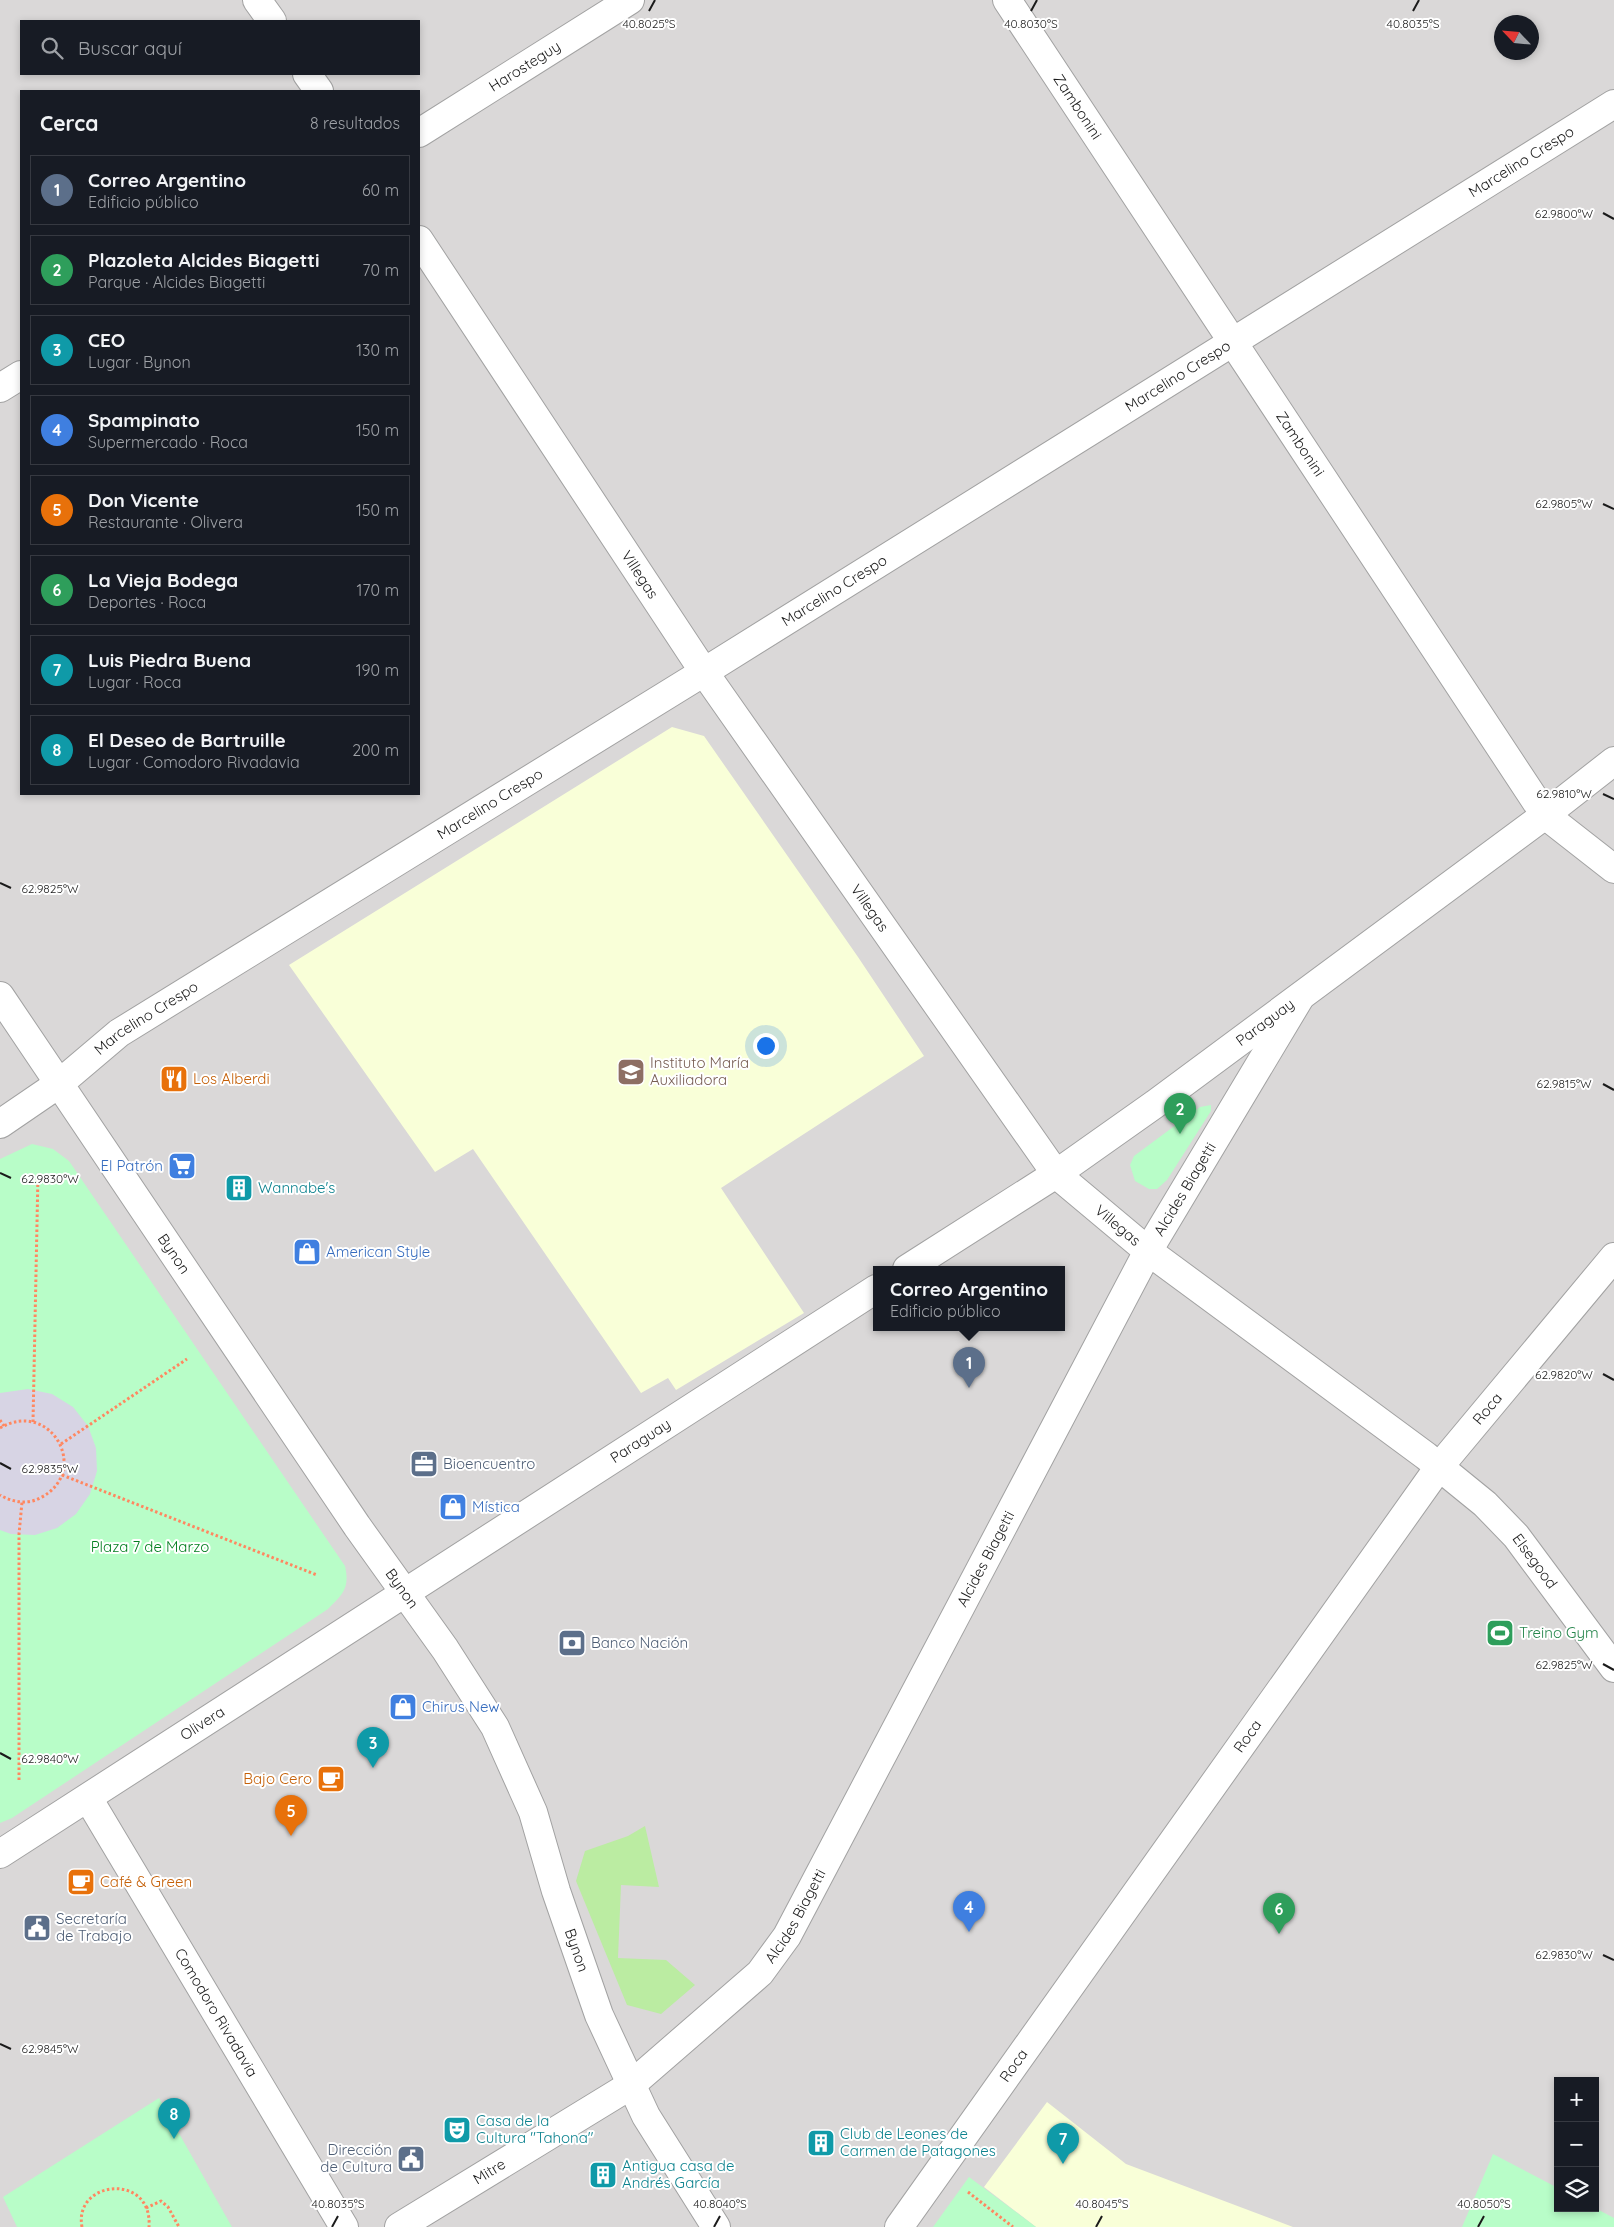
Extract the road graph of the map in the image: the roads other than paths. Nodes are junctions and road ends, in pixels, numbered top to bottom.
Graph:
1 (257, 0) edge
2 (630, 0) edge
3 (1007, 0) edge
4 (271, 20) edge
5 (308, 75) edge
6 (318, 90) edge
7 (1614, 104) edge
8 (420, 132) edge
9 (420, 242) edge
10 (1233, 342) junction
11 (20, 376) edge
12 (0, 388) edge
13 (704, 672) junction
14 (1614, 761) edge
15 (1545, 815) junction
16 (1614, 869) edge
17 (0, 996) edge
18 (1299, 998) junction
19 (60, 1083) junction
20 (0, 1124) edge
21 (1056, 1174) junction
22 (1148, 1251) junction
23 (1614, 1257) edge
24 (912, 1266) edge
25 (873, 1291) edge
26 (1439, 1467) junction
27 (404, 1592) junction
28 (1614, 1668) edge
29 (88, 1798) junction
30 (0, 1854) edge
31 (631, 2085) junction
32 (344, 2227) edge
33 (399, 2227) edge
34 (716, 2227) edge
35 (899, 2227) edge

1 - 4 street
2 - 8 street, Harosteguy
3 - 10 street, Zambonini
5 - 6 street
7 - 10 street, Marcelino Crespo
9 - 13 street, Villegas
10 - 13 street, Marcelino Crespo
10 - 15 street, Zambonini
11 - 12 street
13 - 19 street, Marcelino Crespo
13 - 21 street, Villegas
14 - 15 street, Paraguay
15 - 16 street, Zambonini
15 - 18 street, Paraguay
17 - 19 street, Bynon
18 - 21 street, Paraguay
18 - 22 street, Alcides Biagetti
19 - 20 street, Marcelino Crespo
19 - 27 street, Bynon
21 - 22 street, Villegas
21 - 24 street, Paraguay
22 - 26 street, Villegas
22 - 31 street, Alcides Biagetti
23 - 26 street, Roca
25 - 27 street, Paraguay
26 - 28 street, Elsegood
26 - 35 street, Roca
27 - 29 street, Olivera
27 - 31 street, Bynon
29 - 30 street, Olivera
29 - 32 street, Comodoro Rivadavia
31 - 33 street, Mitre
31 - 34 street, Bynon

